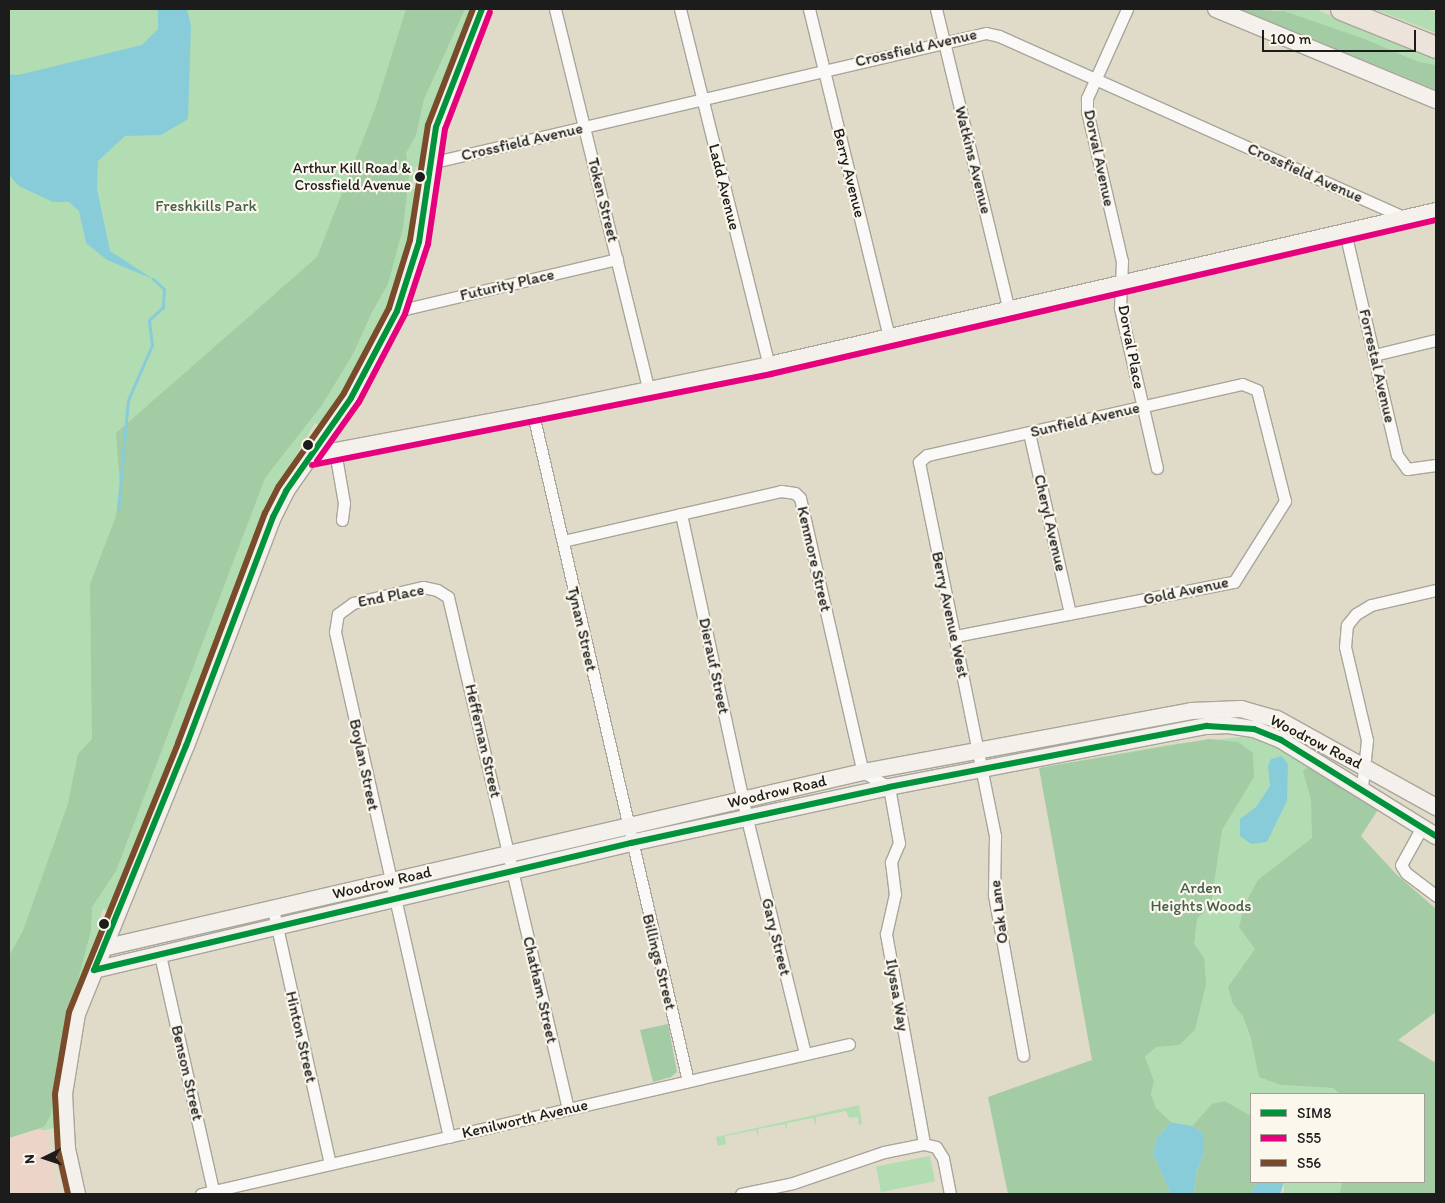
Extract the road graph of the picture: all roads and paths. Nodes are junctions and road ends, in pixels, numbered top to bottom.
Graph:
1 (482, 9) edge
2 (555, 9) edge
3 (680, 9) edge
4 (809, 9) edge
5 (936, 9) edge
6 (1127, 9) edge
7 (1216, 9) edge
8 (1341, 9) edge
9 (1360, 9) edge
10 (944, 40) junction
11 (1428, 43) edge
12 (824, 70) junction
13 (1096, 79) junction
14 (703, 99) junction
15 (1436, 100) edge
16 (585, 127) junction
17 (430, 163) junction
18 (1436, 211) edge
19 (1405, 218) junction
20 (1345, 232) junction
21 (618, 259) junction
22 (1121, 284) junction
23 (397, 311) junction
24 (1009, 311) junction
25 (889, 337) junction
26 (1436, 340) edge
27 (1374, 355) junction
28 (769, 365) junction
29 (1253, 386) joint
30 (649, 391) junction
31 (1143, 407) junction
32 (533, 414) junction
33 (1029, 433) junction
34 (334, 451) junction
35 (310, 456) junction
36 (919, 462) joint
37 (1436, 465) edge
38 (1157, 468) dead end
39 (681, 514) junction
40 (342, 520) dead end
41 (563, 541) junction
42 (1436, 590) edge
43 (454, 612) joint
44 (1070, 614) junction
45 (335, 632) joint
46 (956, 636) junction
47 (979, 750) junction
48 (1364, 766) junction
49 (983, 769) junction
50 (863, 772) junction
51 (889, 787) junction
52 (1362, 787) junction
53 (743, 800) junction
54 (1436, 806) edge
55 (747, 819) junction
56 (627, 827) junction
57 (1422, 827) junction
58 (1436, 836) edge
59 (631, 843) junction
60 (509, 854) junction
61 (512, 871) junction
62 (390, 881) junction
63 (1436, 896) edge
64 (394, 899) junction
65 (273, 909) junction
66 (277, 928) junction
67 (103, 948) junction
68 (160, 955) junction
69 (94, 970) junction
70 (849, 1044) dead end
71 (805, 1054) junction
72 (1023, 1055) dead end
73 (688, 1082) junction
74 (568, 1109) junction
75 (449, 1137) junction
76 (924, 1144) junction
77 (330, 1164) junction
78 (213, 1191) junction
79 (77, 1194) edge
80 (201, 1194) edge
81 (741, 1194) edge
82 (950, 1194) edge

1 - 17 street
2 - 16 street, Token Street
3 - 14 street, Ladd Avenue
4 - 12 street, Berry Avenue
5 - 10 street, Watkins Avenue
6 - 13 street, Dorval Avenue
7 - 15 street
8 - 11 highway
9 - 11 highway
10 - 12 street, Crossfield Avenue
10 - 13 street, Crossfield Avenue
10 - 24 street, Watkins Avenue
12 - 14 street, Crossfield Avenue
12 - 25 street, Berry Avenue
13 - 19 street, Crossfield Avenue
13 - 22 street, Dorval Avenue
14 - 16 street, Crossfield Avenue
14 - 28 street, Ladd Avenue
16 - 17 street, Crossfield Avenue
16 - 21 street, Token Street
17 - 23 street
18 - 19 street
19 - 20 street
20 - 22 street
20 - 27 street, Forrestal Avenue
21 - 23 street, Futurity Place
21 - 30 street, Token Street
22 - 24 street
22 - 31 street, Dorval Place
23 - 35 street
24 - 25 street
25 - 28 street
26 - 27 street
27 - 37 street, Forrestal Avenue
28 - 30 street
29 - 31 street, Sunfield Avenue
29 - 44 street, Gold Avenue
30 - 32 street
31 - 33 street, Sunfield Avenue
31 - 38 street, Dorval Place
32 - 34 street
32 - 41 street, Tynan Street
33 - 36 street, Sunfield Avenue
33 - 44 street, Cheryl Avenue
34 - 35 street
34 - 40 street
35 - 67 street
36 - 46 street, Berry Avenue West
39 - 41 street, Kenmore Street
39 - 50 street, Kenmore Street
39 - 53 street, Dierauf Street
41 - 56 street, Tynan Street
42 - 48 street
43 - 45 street, End Place
43 - 60 street, Heffernan Street
44 - 46 street, Gold Avenue
45 - 62 street, Boylan Street
46 - 47 street, Berry Avenue West
47 - 48 street, Woodrow Road
47 - 49 street, Berry Avenue West
47 - 50 street, Woodrow Road
48 - 52 street
48 - 54 street, Woodrow Road
49 - 51 street, Woodrow Road
49 - 52 street, Woodrow Road
49 - 72 street, Oak Lane
50 - 51 street
50 - 53 street, Woodrow Road
51 - 55 street, Woodrow Road
51 - 76 street, Ilyssa Way
52 - 57 street, Woodrow Road
53 - 55 street, Dierauf Street
53 - 56 street, Woodrow Road
55 - 59 street, Woodrow Road
55 - 71 street, Gary Street
56 - 59 street, Tynan Street
56 - 60 street, Woodrow Road
57 - 58 street, Woodrow Road
57 - 63 street
59 - 61 street, Woodrow Road
59 - 73 street, Billings Street
60 - 61 street, Heffernan Street
60 - 62 street, Woodrow Road
61 - 64 street, Woodrow Road
61 - 74 street, Chatham Street
62 - 64 street, Boylan Street
62 - 65 street, Woodrow Road
64 - 66 street, Woodrow Road
64 - 75 street
65 - 66 street, Hinton Street
65 - 67 street, Woodrow Road
66 - 68 street, Woodrow Road
66 - 77 street, Hinton Street
67 - 69 street
68 - 69 street, Woodrow Road
68 - 78 street, Benson Street
69 - 79 street
70 - 71 street, Kenilworth Avenue
71 - 73 street, Kenilworth Avenue
73 - 74 street, Kenilworth Avenue
74 - 75 street, Kenilworth Avenue
75 - 77 street, Kenilworth Avenue
76 - 81 street
76 - 82 street
77 - 78 street, Kenilworth Avenue
78 - 80 street, Kenilworth Avenue

